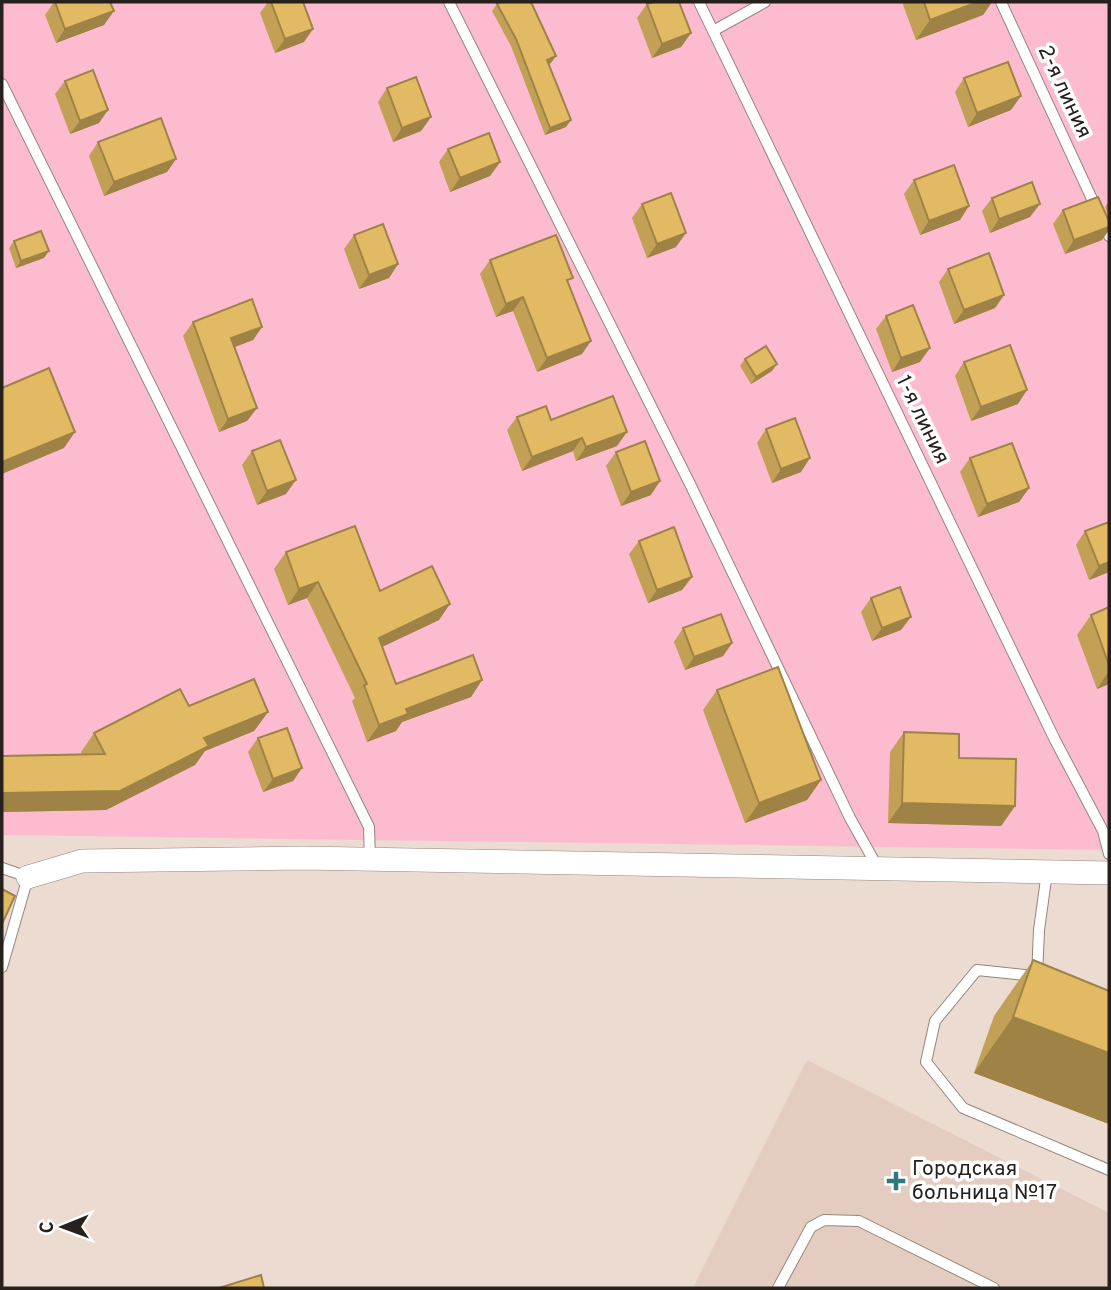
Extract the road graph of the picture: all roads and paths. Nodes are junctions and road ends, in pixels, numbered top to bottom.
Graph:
1 (449, 2) edge
2 (699, 2) edge
3 (765, 2) edge
4 (1001, 2) edge
5 (713, 31) junction
6 (2, 84) edge
7 (1109, 236) edge
8 (1109, 853) edge
9 (370, 860) junction
10 (2, 868) edge
11 (880, 871) junction
12 (1047, 872) junction
13 (1109, 873) edge
14 (28, 877) junction
15 (2, 967) edge
16 (1109, 1170) edge
17 (778, 1288) edge
18 (994, 1288) edge

1 - 11 lane
2 - 5 lane, 1-я линия
3 - 5 lane
4 - 7 lane, 2-я линия
5 - 8 lane, 1-я линия
6 - 9 lane
9 - 11 street
9 - 14 street
10 - 14 lane
11 - 12 street
12 - 13 street
12 - 16 lane
14 - 15 lane
17 - 18 lane

